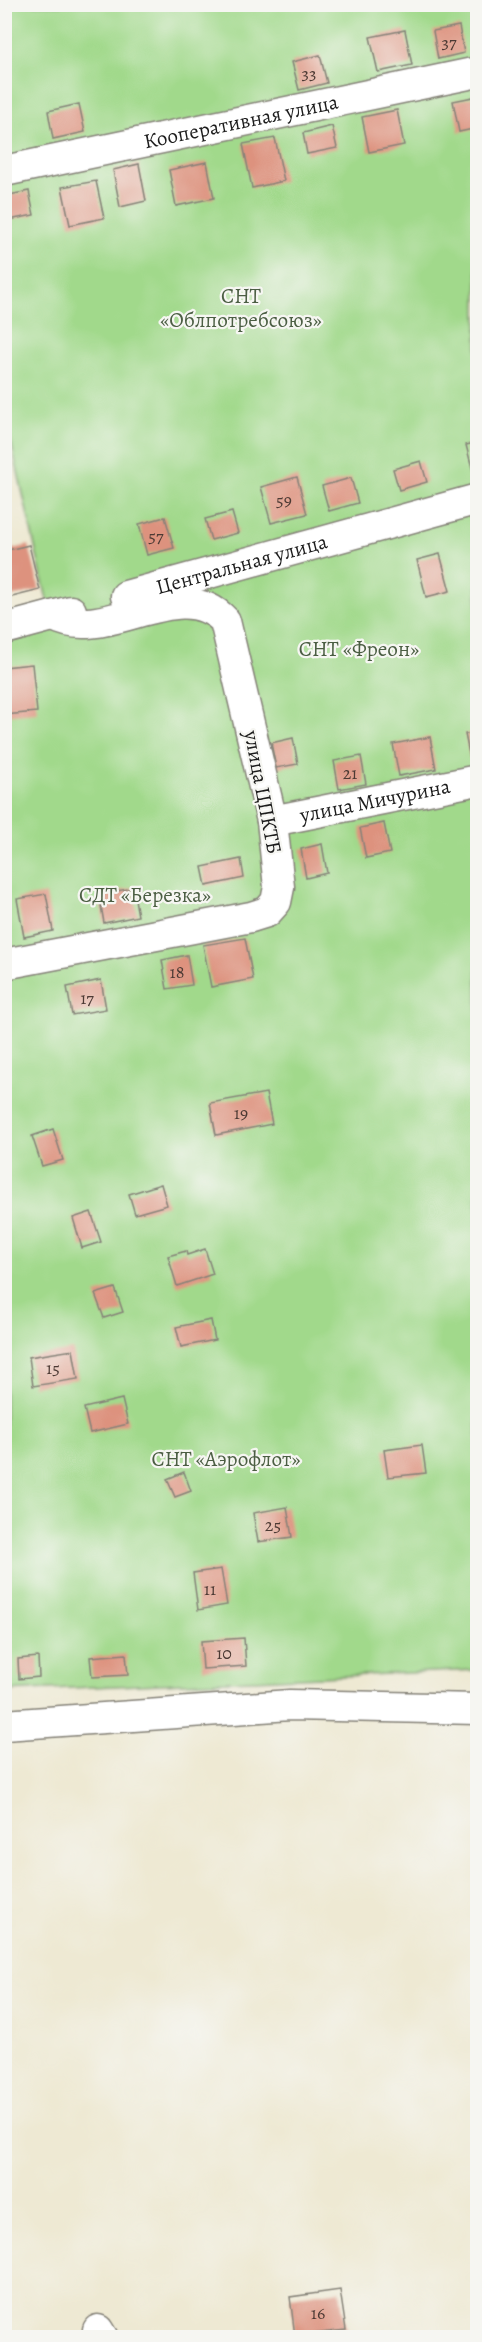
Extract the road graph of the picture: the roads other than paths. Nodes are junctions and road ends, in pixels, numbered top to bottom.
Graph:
1 (477, 72) edge
2 (4, 171) edge
3 (477, 499) edge
4 (54, 616) junction
5 (4, 629) edge
6 (477, 780) edge
7 (273, 821) junction
8 (4, 964) edge
9 (477, 1709) edge
10 (4, 1725) edge

1 - 2 street, Кооперативная улица
3 - 4 street, Центральная улица
4 - 5 street, Центральная улица
4 - 7 street, улица ЦПКТБ
6 - 7 street, улица Мичурина
7 - 8 street, улица ЦПКТБ
9 - 10 street

